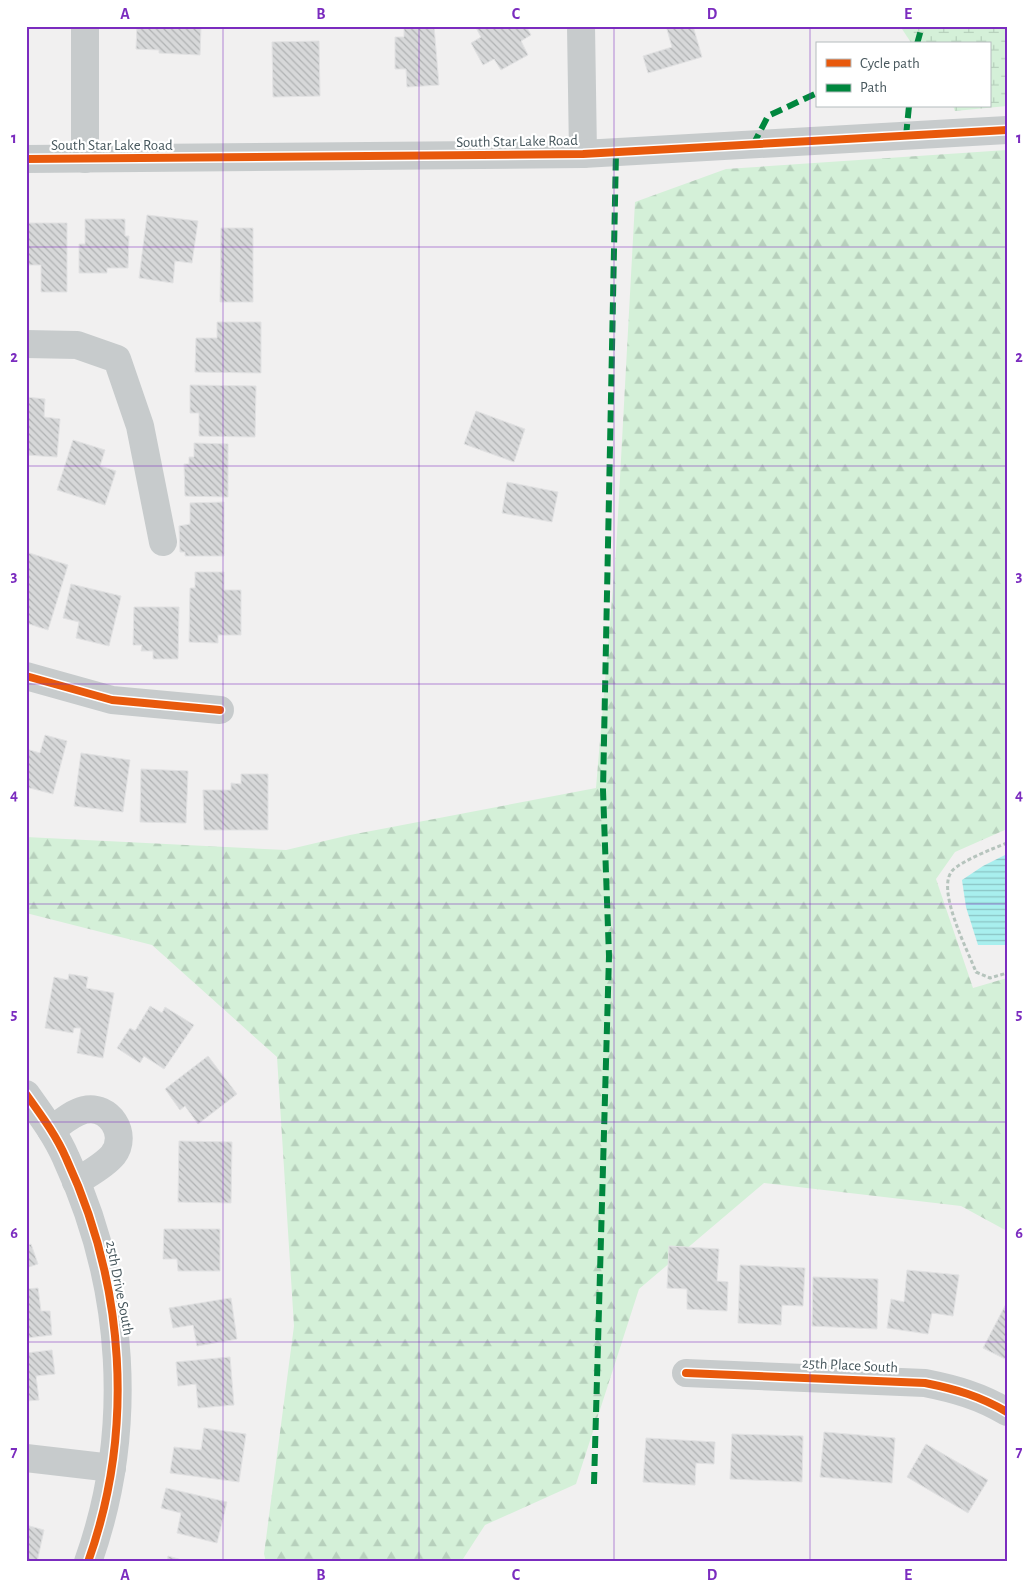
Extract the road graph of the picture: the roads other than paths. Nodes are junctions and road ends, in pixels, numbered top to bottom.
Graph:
1 (86, 26) edge
2 (581, 26) edge
3 (1007, 130) edge
4 (583, 154) junction
5 (26, 159) edge
6 (84, 159) junction
7 (26, 344) edge
8 (163, 542) dead end
9 (26, 676) edge
10 (220, 710) dead end
11 (26, 1094) edge
12 (51, 1130) junction
13 (76, 1182) junction
14 (686, 1373) dead end
15 (1007, 1412) edge
16 (26, 1458) edge
17 (112, 1468) junction
18 (88, 1562) edge

1 - 6 street
2 - 4 street
3 - 4 street, South Star Lake Road
4 - 6 street, South Star Lake Road
5 - 6 street, South Star Lake Road
7 - 8 street
9 - 10 street
11 - 12 street, 25th Drive South
12 - 13 street, 25th Drive South
12 - 13 street
13 - 17 street, 25th Drive South
14 - 15 street, 25th Place South
16 - 17 street
17 - 18 street, 25th Drive South

